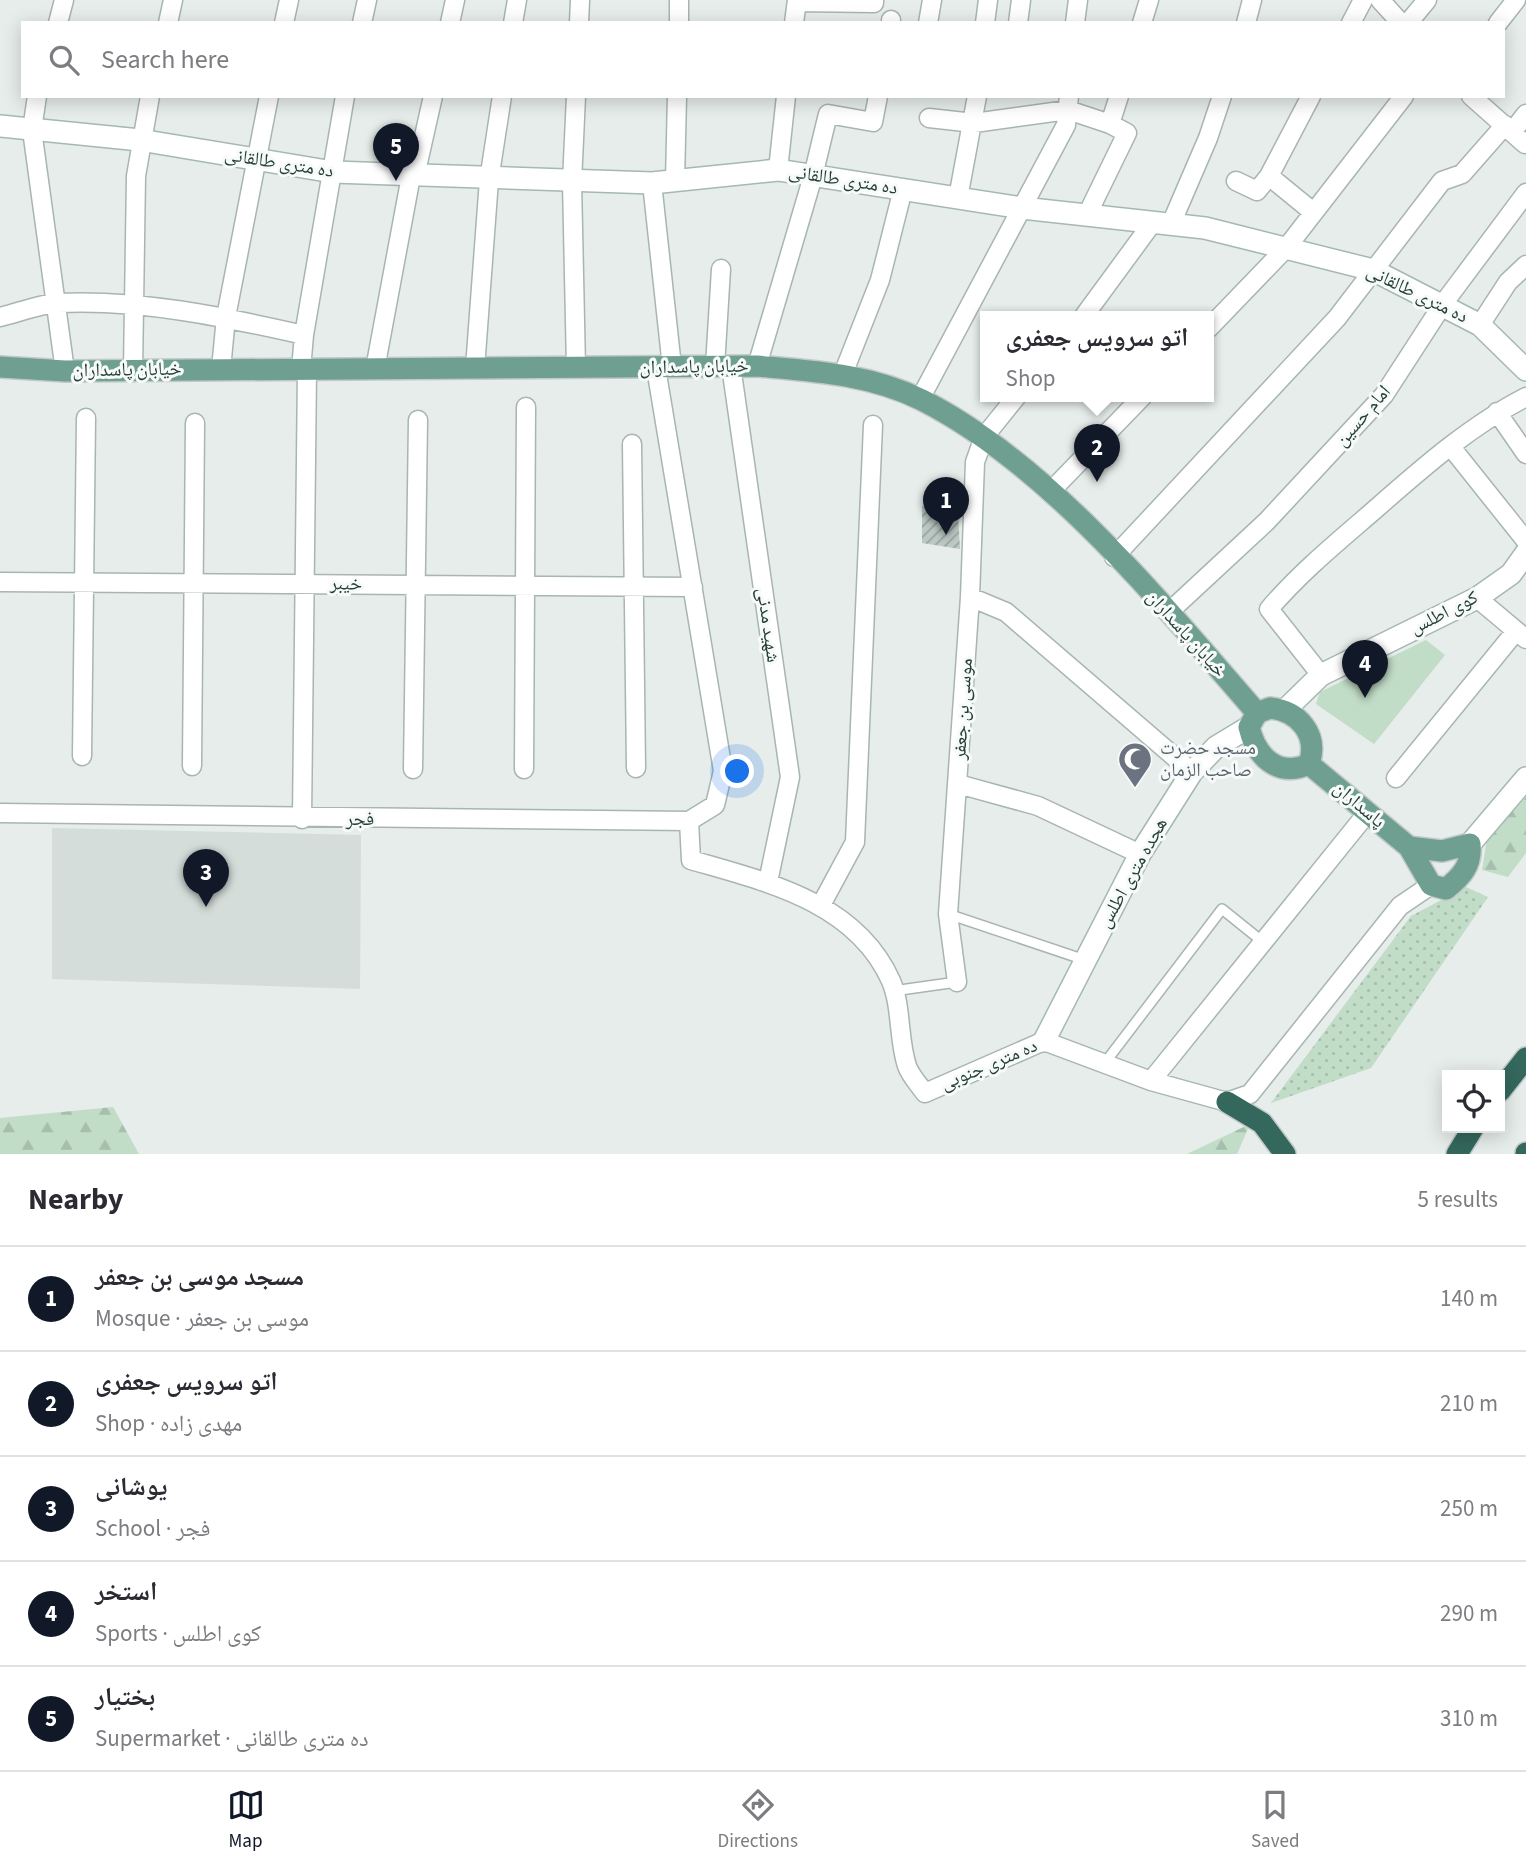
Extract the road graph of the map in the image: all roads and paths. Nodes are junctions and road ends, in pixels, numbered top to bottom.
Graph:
1 (64, 0) edge
2 (173, 0) edge
3 (289, 0) edge
4 (367, 0) edge
5 (455, 0) edge
6 (517, 0) edge
7 (580, 0) edge
8 (679, 0) edge
9 (874, 0) edge
10 (932, 0) edge
11 (988, 0) edge
12 (1021, 0) edge
13 (1077, 0) edge
14 (1149, 0) edge
15 (1252, 0) edge
16 (1363, 0) edge
17 (1380, 0) edge
18 (1427, 0) edge
19 (1516, 0) edge
20 (797, 1) edge
21 (59, 21) edge
22 (168, 21) edge
23 (285, 21) edge
24 (362, 21) edge
25 (450, 21) edge
26 (513, 21) edge
27 (579, 21) edge
28 (679, 21) edge
29 (794, 21) edge
30 (928, 21) edge
31 (985, 21) edge
32 (1018, 21) edge
33 (1076, 21) edge
34 (1143, 21) edge
35 (1247, 21) edge
36 (1351, 21) edge
37 (1399, 21) edge
38 (1410, 21) edge
39 (1500, 21) edge
40 (37, 98) edge
41 (150, 98) edge
42 (269, 98) edge
43 (345, 98) edge
44 (432, 98) edge
45 (502, 98) edge
46 (576, 98) edge
47 (677, 98) edge
48 (786, 98) edge
49 (878, 98) edge
50 (977, 98) edge
51 (1118, 98) edge
52 (1221, 98) edge
53 (1310, 98) edge
54 (1402, 98) edge
55 (1473, 98) edge
56 (1068, 103) edge
57 (1526, 114) edge
58 (929, 118) dead end
59 (974, 123) junction
60 (1110, 124) junction
61 (0, 126) edge
62 (33, 130) junction
63 (1514, 134) edge
64 (140, 140) junction
65 (255, 160) junction
66 (778, 170) junction
67 (333, 172) junction
68 (413, 176) junction
69 (813, 176) junction
70 (1269, 176) junction
71 (489, 180) junction
72 (675, 181) junction
73 (1236, 181) dead end
74 (572, 182) junction
75 (652, 183) junction
76 (903, 189) junction
77 (1526, 193) edge
78 (958, 198) junction
79 (1022, 208) junction
80 (1314, 212) junction
81 (1087, 215) junction
82 (1162, 223) junction
83 (1287, 247) junction
84 (1526, 265) edge
85 (721, 269) dead end
86 (1373, 270) junction
87 (55, 303) junction
88 (1443, 303) junction
89 (134, 306) junction
90 (1088, 311) edge
91 (0, 317) edge
92 (226, 317) junction
93 (1214, 323) edge
94 (1480, 325) junction
95 (304, 335) junction
96 (723, 366) junction
97 (757, 366) junction
98 (664, 367) junction
99 (0, 368) edge
100 (475, 368) junction
101 (576, 368) junction
102 (221, 369) junction
103 (304, 369) junction
104 (375, 369) junction
105 (133, 370) junction
106 (1526, 370) edge
107 (65, 371) junction
108 (843, 374) junction
109 (1526, 397) edge
110 (920, 399) junction
111 (1012, 402) edge
112 (1137, 402) edge
113 (526, 407) dead end
114 (1497, 412) junction
115 (86, 418) dead end
116 (418, 420) dead end
117 (195, 423) dead end
118 (873, 425) dead end
119 (984, 437) junction
120 (632, 444) dead end
121 (1451, 447) junction
122 (1526, 454) edge
123 (1051, 491) junction
124 (1526, 541) edge
125 (1526, 553) edge
126 (1114, 557) junction
127 (0, 582) edge
128 (85, 583) junction
129 (193, 583) junction
130 (304, 583) junction
131 (416, 584) junction
132 (525, 585) junction
133 (633, 586) junction
134 (693, 587) junction
135 (970, 597) junction
136 (1477, 598) junction
137 (1169, 612) junction
138 (1521, 635) edge
139 (1321, 675) junction
140 (1284, 710) junction
141 (1253, 720) junction
142 (82, 756) dead end
143 (1309, 764) junction
144 (192, 766) dead end
145 (636, 768) dead end
146 (413, 769) dead end
147 (524, 769) dead end
148 (1192, 772) junction
149 (1396, 778) dead end
150 (1526, 778) edge
151 (958, 784) junction
152 (1368, 812) junction
153 (0, 813) edge
154 (302, 819) junction
155 (689, 821) junction
156 (1470, 844) junction
157 (1409, 847) junction
158 (1140, 854) junction
159 (768, 882) junction
160 (1431, 885) junction
161 (821, 905) junction
162 (948, 914) junction
163 (1263, 942) junction
164 (1085, 960) junction
165 (957, 982) joint
166 (893, 991) junction
167 (1044, 1041) junction
168 (1526, 1058) edge
169 (1104, 1064) junction
170 (1151, 1081) junction
171 (1505, 1085) edge
172 (1227, 1102) junction
173 (1470, 1133) edge
174 (1285, 1154) edge
175 (1457, 1154) edge

1 - 21 street
2 - 22 street
3 - 23 street
4 - 24 street
5 - 25 street
6 - 26 street
7 - 27 street
8 - 28 street
9 - 20 street
10 - 30 street
11 - 31 street
12 - 32 street
13 - 33 street
14 - 34 street
15 - 35 street
16 - 36 street
17 - 37 street
18 - 38 street
19 - 39 street
20 - 29 street
40 - 62 street
41 - 64 street
42 - 65 street
43 - 67 street
44 - 68 street
45 - 71 street
46 - 74 street
47 - 72 street
48 - 66 street
49 - 69 street
50 - 59 street
51 - 60 street
52 - 82 street
53 - 70 street
54 - 80 street
55 - 63 street
56 - 59 street
56 - 60 street
56 - 79 street
57 - 63 street
58 - 59 street
59 - 78 street
60 - 81 street
61 - 62 street, ده متری طالقانی
62 - 64 street, ده متری طالقانی
62 - 87 street
63 - 86 street
64 - 65 street, ده متری طالقانی
64 - 89 street
65 - 67 street, ده متری طالقانی
65 - 92 street
66 - 69 street, ده متری طالقانی
66 - 72 street, ده متری طالقانی
67 - 68 street, ده متری طالقانی
67 - 95 street
68 - 71 street, ده متری طالقانی
68 - 104 street
69 - 76 street, ده متری طالقانی
69 - 97 street
70 - 73 street
70 - 80 street
71 - 74 street, ده متری طالقانی
71 - 100 street
72 - 75 street, ده متری طالقانی
74 - 75 street, ده متری طالقانی
74 - 101 street
75 - 98 street
76 - 78 street, ده متری طالقانی
76 - 108 street
77 - 88 street, امام حسین
78 - 79 street, ده متری طالقانی
79 - 81 street, ده متری طالقانی
79 - 110 street
80 - 83 street
81 - 82 street, ده متری طالقانی
82 - 83 street, ده متری طالقانی
82 - 90 street
83 - 86 street, ده متری طالقانی
83 - 93 street
84 - 94 street
85 - 96 street, شهید مدنی
86 - 88 street, ده متری طالقانی
86 - 126 street
87 - 89 street
87 - 91 street
87 - 107 street
88 - 94 street, ده متری طالقانی
88 - 137 street, امام حسین
89 - 92 street
89 - 105 street
92 - 95 street
92 - 102 street
94 - 106 street, ده متری طالقانی
95 - 103 street
96 - 97 main road, خیابان پاسداران
96 - 98 main road, خیابان پاسداران
96 - 159 street, شهید مدنی
97 - 108 main road, خیابان پاسداران
98 - 101 main road, خیابان پاسداران
98 - 134 street
99 - 107 main road, خیابان پاسداران
100 - 101 main road, خیابان پاسداران
100 - 104 main road, خیابان پاسداران
102 - 103 main road, خیابان پاسداران
102 - 105 main road, خیابان پاسداران
103 - 104 main road, خیابان پاسداران
103 - 130 street
105 - 107 main road, خیابان پاسداران
108 - 110 main road, خیابان پاسداران
109 - 114 street
110 - 119 main road, خیابان پاسداران
111 - 119 street
112 - 123 street
113 - 132 street
114 - 121 street
114 - 122 street
115 - 128 street
116 - 131 street
117 - 129 street
118 - 161 street
119 - 123 main road, خیابان پاسداران
119 - 135 street, موسی بن جعفر
120 - 133 street
121 - 124 street
121 - 139 street
123 - 126 main road, خیابان پاسداران
125 - 136 street, کوی اطلس
126 - 137 main road, خیابان پاسداران
127 - 128 street, خیبر
128 - 129 street, خیبر
128 - 142 street
129 - 130 street, خیبر
129 - 144 street
130 - 131 street, خیبر
130 - 154 street
131 - 132 street, خیبر
131 - 146 street
132 - 133 street, خیبر
132 - 147 street
133 - 134 street, خیبر
133 - 145 street
134 - 155 street
135 - 148 street
135 - 151 street, موسی بن جعفر
136 - 138 street
136 - 139 street, کوی اطلس
137 - 141 main road, خیابان پاسداران
138 - 149 street
139 - 140 street, کوی اطلس
140 - 141 main road
140 - 143 main road
141 - 143 main road
141 - 148 street, هجده متری اطلس
143 - 152 main road, پاسداران
148 - 158 street, هجده متری اطلس
150 - 156 street
151 - 158 street
151 - 162 street, موسی بن جعفر
152 - 157 main road, پاسداران
152 - 163 street
153 - 154 street, فجر
154 - 155 street, فجر
155 - 159 street, ده متری جنوبی
156 - 157 main road
156 - 160 main road
157 - 160 main road, پاسداران
158 - 164 street, هجده متری اطلس
159 - 161 street, ده متری جنوبی
160 - 172 street
161 - 166 street, ده متری جنوبی
162 - 164 lane
162 - 165 street, موسی بن جعفر
163 - 169 lane
163 - 170 street
164 - 167 street, هجده متری اطلس
165 - 166 lane
166 - 167 street, ده متری جنوبی
167 - 169 street, ده متری جنوبی
168 - 171 highway
169 - 170 street, ده متری جنوبی
170 - 172 street, ده متری جنوبی
172 - 174 highway
173 - 175 highway

